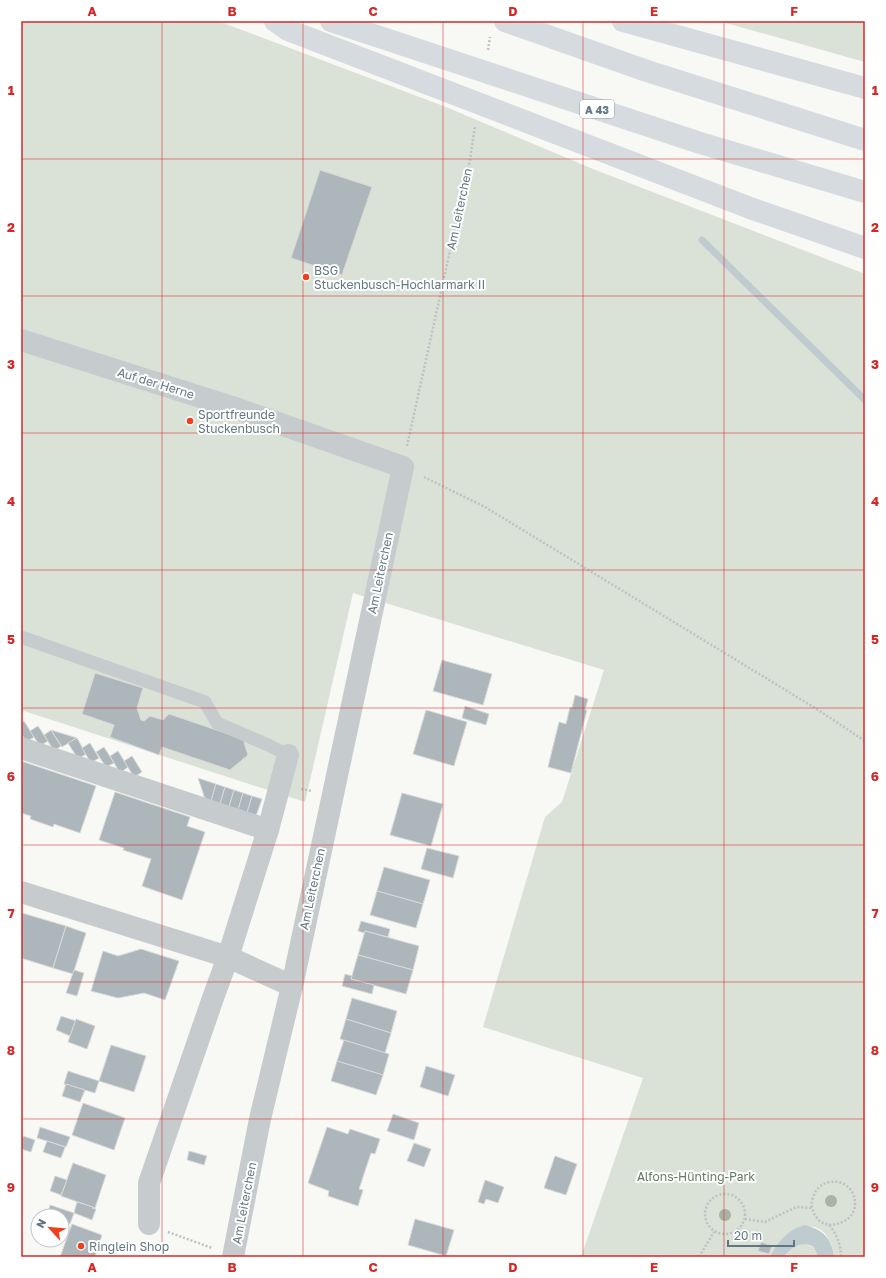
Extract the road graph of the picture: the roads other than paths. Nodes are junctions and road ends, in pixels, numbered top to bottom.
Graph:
1 (275, 21) edge
2 (331, 21) edge
3 (506, 21) edge
4 (624, 21) edge
5 (865, 88) edge
6 (865, 140) edge
7 (865, 192) edge
8 (865, 248) edge
9 (21, 340) edge
10 (403, 467) joint
11 (21, 637) edge
12 (21, 748) edge
13 (288, 756) joint
14 (268, 830) junction
15 (21, 892) edge
16 (228, 957) junction
17 (292, 986) junction
18 (149, 1224) road end
19 (233, 1256) edge

1 - 8 highway
2 - 7 highway, A 43
3 - 6 highway
4 - 5 highway
9 - 10 street, Auf der Herne
10 - 17 street, Am Leiterchen
11 - 13 lane
12 - 14 street
13 - 14 street
14 - 16 street
15 - 16 street
16 - 17 street
16 - 18 street
17 - 19 street, Am Leiterchen

